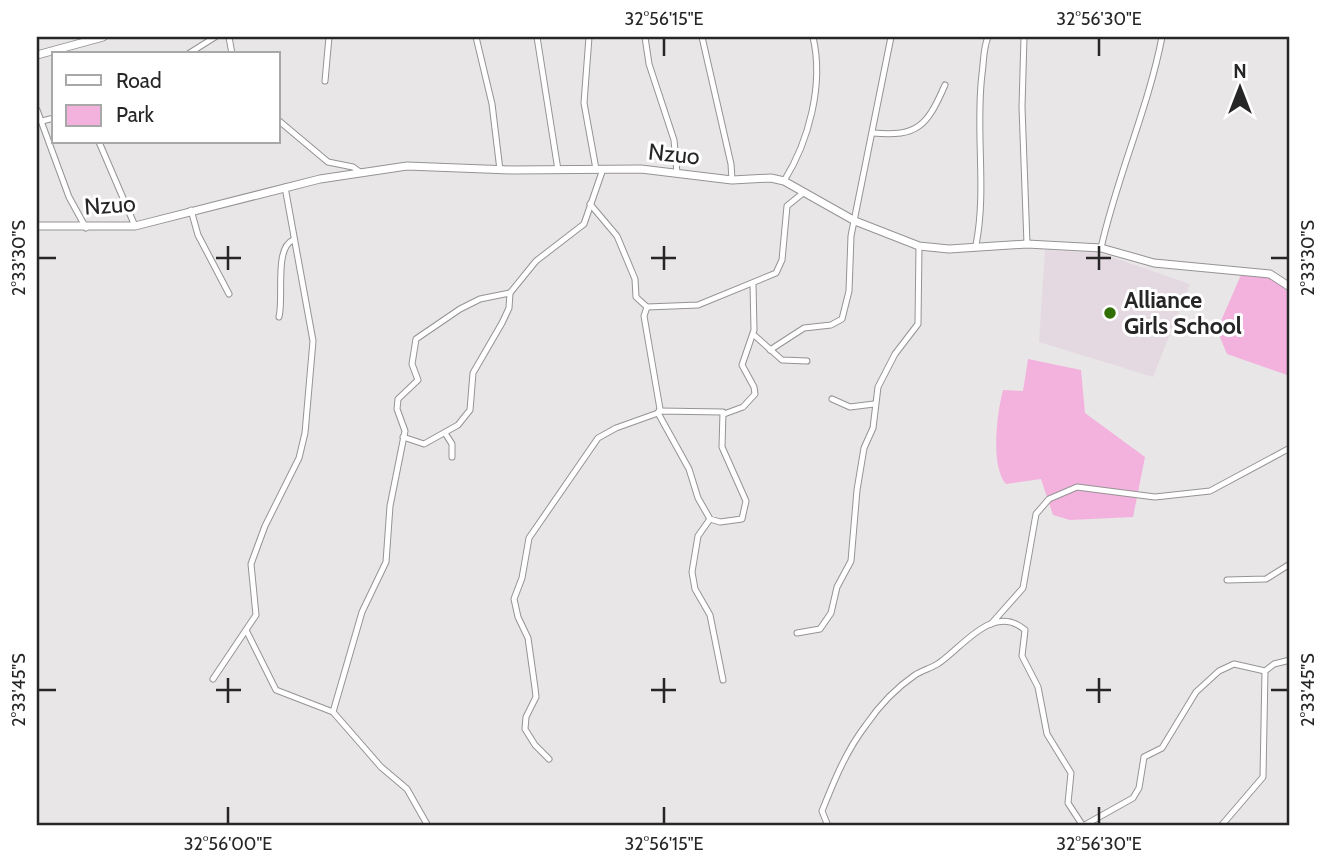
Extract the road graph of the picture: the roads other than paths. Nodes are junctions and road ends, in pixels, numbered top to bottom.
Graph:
1 (103, 37) edge
2 (215, 37) edge
3 (329, 37) edge
4 (476, 37) edge
5 (537, 37) edge
6 (589, 37) edge
7 (645, 37) edge
8 (702, 37) edge
9 (813, 37) edge
10 (891, 37) edge
11 (989, 37) edge
12 (1024, 37) edge
13 (1162, 37) edge
14 (191, 52) edge
15 (37, 55) edge
16 (325, 81) dead end
17 (945, 85) dead end
18 (37, 110) edge
19 (52, 118) edge
20 (42, 121) junction
21 (280, 122) edge
22 (873, 133) junction
23 (100, 144) edge
24 (600, 169) junction
25 (499, 170) junction
26 (558, 170) junction
27 (360, 172) junction
28 (677, 173) junction
29 (732, 180) junction
30 (784, 181) junction
31 (285, 187) junction
32 (803, 193) junction
33 (590, 204) junction
34 (191, 210) junction
35 (855, 221) junction
36 (37, 226) edge
37 (135, 226) junction
38 (86, 228) junction
39 (293, 240) junction
40 (1027, 244) junction
41 (919, 246) junction
42 (976, 246) junction
43 (1101, 248) junction
44 (753, 284) junction
45 (1290, 287) edge
46 (510, 293) junction
47 (229, 295) dead end
48 (647, 307) junction
49 (279, 317) dead end
50 (754, 335) junction
51 (770, 350) junction
52 (807, 361) dead end
53 (832, 399) dead end
54 (874, 404) junction
55 (658, 412) junction
56 (724, 414) junction
57 (445, 433) junction
58 (403, 437) junction
59 (1290, 448) edge
60 (452, 457) dead end
61 (710, 519) junction
62 (1290, 564) edge
63 (1227, 580) dead end
64 (991, 624) junction
65 (247, 632) junction
66 (797, 633) dead end
67 (1290, 660) edge
68 (1265, 671) junction
69 (213, 678) dead end
70 (723, 680) dead end
71 (333, 712) junction
72 (549, 759) dead end
73 (428, 826) edge
74 (828, 826) edge
75 (1083, 826) edge
76 (1221, 826) edge

1 - 15 street
2 - 14 street
3 - 16 street
4 - 25 street
5 - 26 street
6 - 24 street
7 - 28 street
8 - 29 street
9 - 30 street
10 - 22 street
11 - 42 street
12 - 40 street
13 - 43 street
17 - 22 street
18 - 20 street
19 - 20 street
20 - 38 street
21 - 27 street
22 - 35 street
23 - 37 street
24 - 26 street, Nzuo
24 - 28 street, Nzuo
24 - 33 street
25 - 26 street, Nzuo
25 - 27 street, Nzuo
27 - 31 street, Nzuo
28 - 29 street, Nzuo
29 - 30 street, Nzuo
30 - 32 street, Nzuo
31 - 34 street, Nzuo
31 - 39 street
32 - 35 street, Nzuo
32 - 44 street
33 - 46 street
33 - 48 street
34 - 37 street, Nzuo
34 - 47 street
35 - 41 street, Nzuo
35 - 51 street
36 - 38 street, Nzuo
37 - 38 street, Nzuo
39 - 49 street
39 - 65 street
40 - 42 street, Nzuo
40 - 43 street, Nzuo
41 - 42 street, Nzuo
41 - 54 street
43 - 45 street, Nzuo
44 - 48 street
44 - 50 street
46 - 57 street
46 - 58 street
48 - 55 street
50 - 51 street
50 - 56 street
51 - 52 street
53 - 54 street
54 - 66 street
55 - 56 street
55 - 61 street
55 - 72 street
56 - 61 street
57 - 58 street
57 - 60 street
58 - 71 street
59 - 64 street
61 - 70 street
62 - 63 street
64 - 74 street
64 - 75 street
65 - 69 street
65 - 71 street
67 - 68 street
68 - 75 street
68 - 76 street
71 - 73 street

